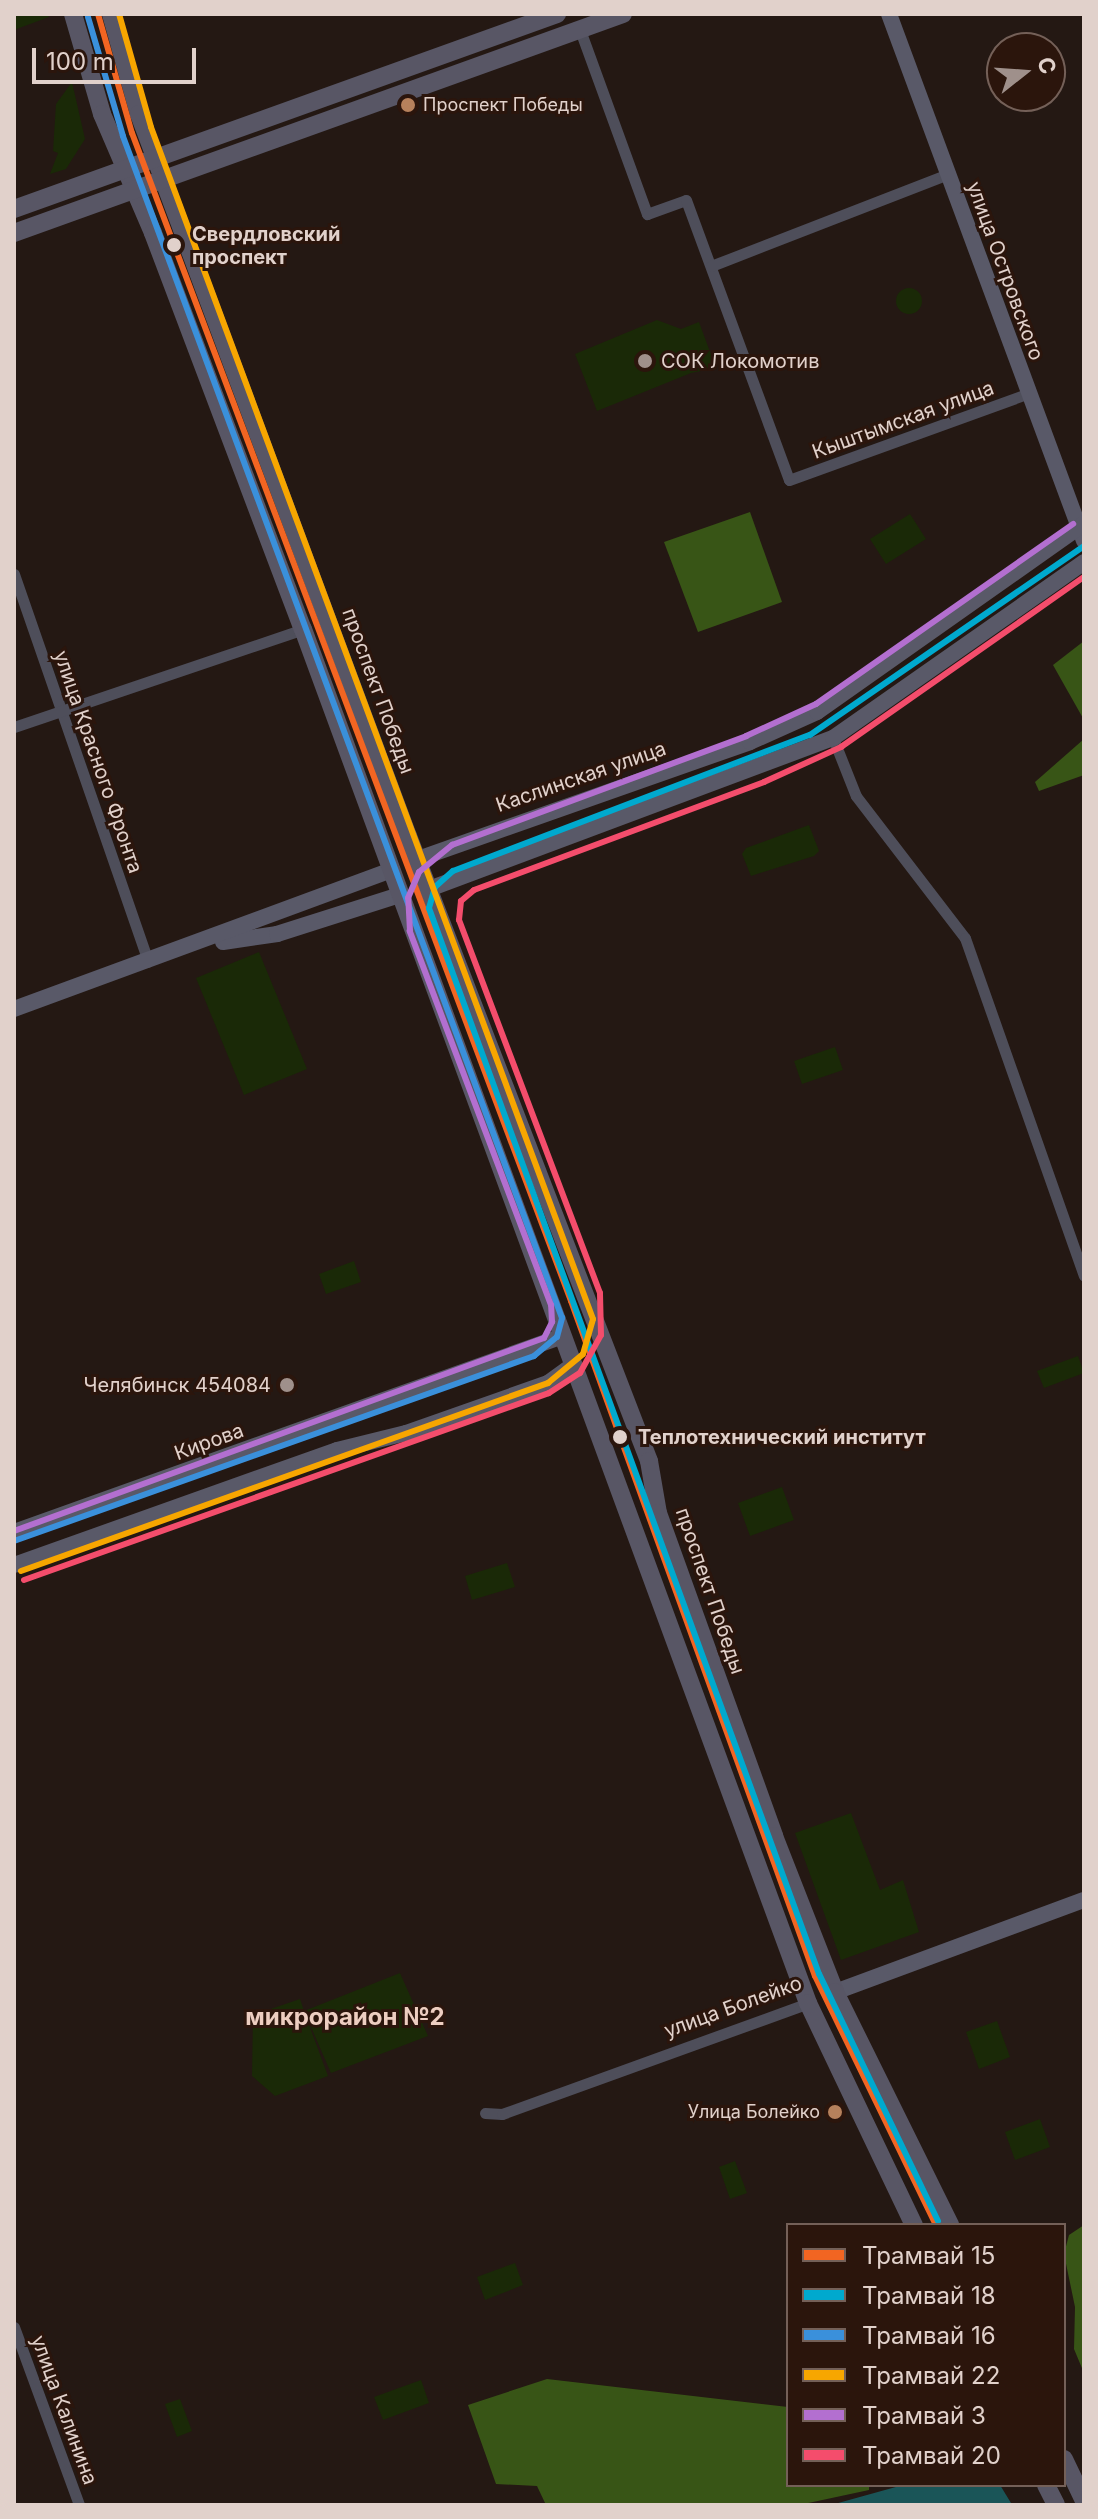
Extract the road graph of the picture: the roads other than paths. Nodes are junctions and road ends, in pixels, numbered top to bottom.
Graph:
1 (73, 14) edge
2 (111, 14) edge
3 (557, 14) edge
4 (623, 14) edge
5 (889, 14) edge
6 (580, 30) junction
7 (156, 158) junction
8 (126, 169) junction
9 (948, 174) junction
10 (164, 179) junction
11 (135, 190) junction
12 (14, 209) edge
13 (14, 233) edge
14 (711, 266) junction
15 (1029, 393) junction
16 (1082, 531) edge
17 (1084, 562) edge
18 (14, 574) edge
19 (303, 629) junction
20 (61, 710) junction
21 (14, 727) edge
22 (833, 738) junction
23 (418, 859) junction
24 (392, 870) junction
25 (429, 889) junction
26 (400, 895) junction
27 (189, 947) junction
28 (148, 961) junction
29 (14, 1009) edge
30 (1084, 1276) edge
31 (563, 1336) junction
32 (599, 1340) junction
33 (574, 1364) junction
34 (14, 1532) edge
35 (14, 1565) edge
36 (1084, 1900) edge
37 (835, 1992) junction
38 (808, 2003) junction
39 (485, 2113) dead end
40 (913, 2223) edge
41 (949, 2223) edge
42 (14, 2327) edge
43 (1066, 2463) edge
44 (1047, 2487) edge
45 (1084, 2501) edge
46 (79, 2505) edge
47 (1056, 2505) edge

1 - 8 main road
2 - 7 main road, проспект Победы
3 - 7 main road
4 - 6 main road
5 - 9 main road, улица Островского
6 - 10 main road
6 - 14 street
7 - 8 main road
7 - 10 main road, проспект Победы
8 - 11 main road
8 - 12 main road
9 - 14 street
9 - 15 main road, улица Островского
10 - 11 main road
10 - 23 main road, проспект Победы
11 - 13 main road
11 - 19 main road
14 - 15 street, Кыштымская улица
15 - 16 main road, улица Островского
16 - 23 main road, Каслинская улица
17 - 22 main road, Каслинская улица
18 - 20 street, улица Красного Фронта
19 - 20 street
19 - 24 main road
20 - 21 street
20 - 28 street, улица Красного Фронта
22 - 25 main road, Каслинская улица
22 - 30 street
23 - 24 main road, Каслинская улица
23 - 25 main road, проспект Победы
24 - 26 main road
24 - 27 main road, Каслинская улица
25 - 26 main road, Каслинская улица
25 - 32 main road, проспект Победы
26 - 27 main road, Каслинская улица
26 - 31 main road
27 - 28 main road, Каслинская улица
28 - 29 main road, Каслинская улица
31 - 32 main road
31 - 33 main road
31 - 34 main road, Кирова
32 - 33 main road
32 - 37 main road, проспект Победы
33 - 35 main road
33 - 38 main road
36 - 37 main road, улица Болейко
37 - 38 main road, улица Болейко
37 - 41 main road, проспект Победы
38 - 39 street, улица Болейко
38 - 40 main road
42 - 46 street, улица Калинина
43 - 45 main road
44 - 47 main road

